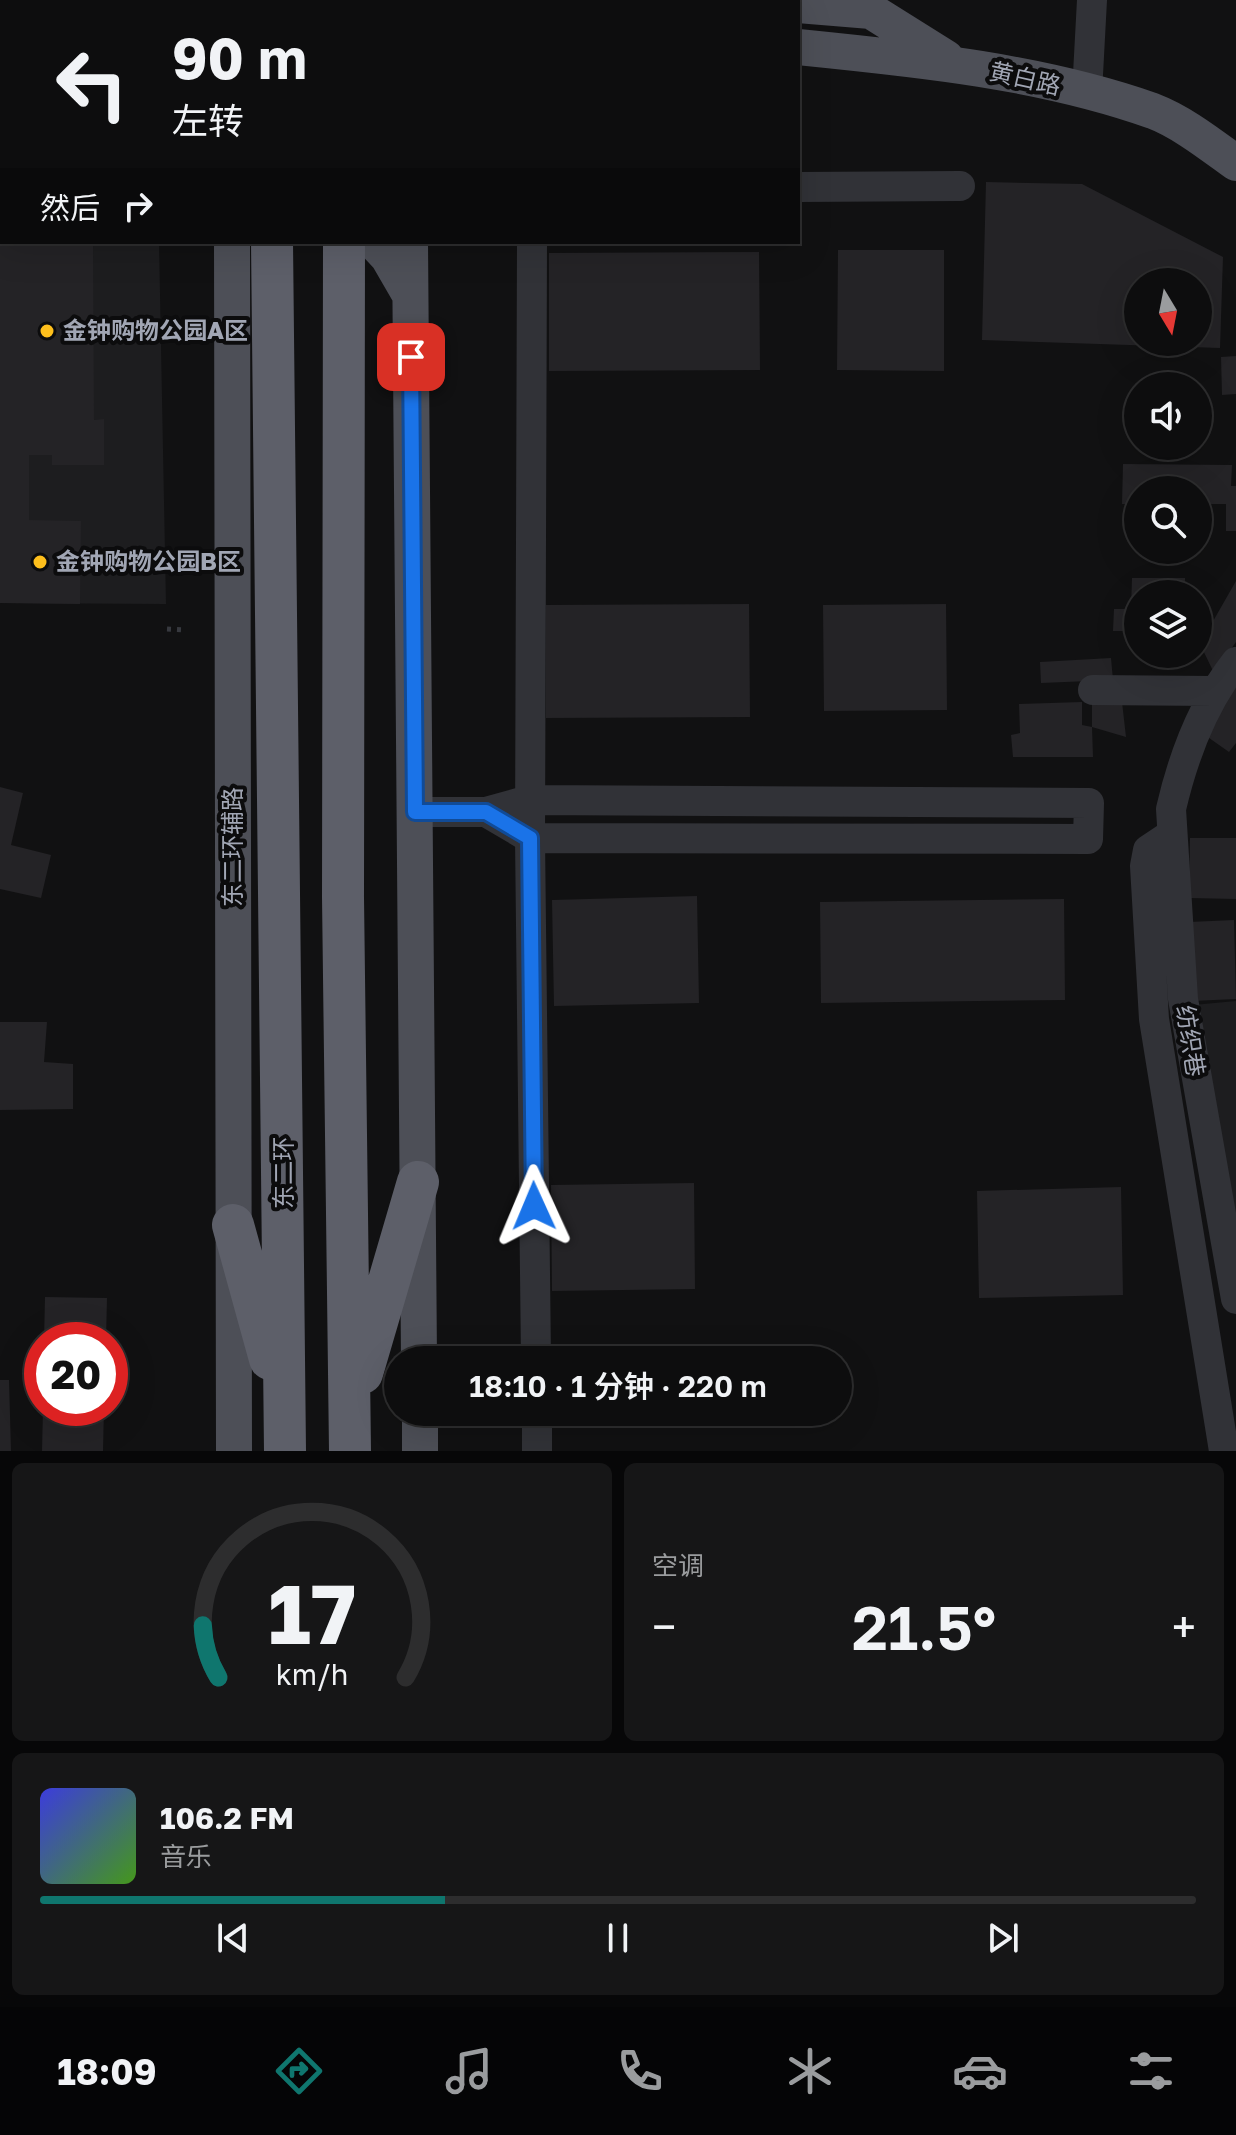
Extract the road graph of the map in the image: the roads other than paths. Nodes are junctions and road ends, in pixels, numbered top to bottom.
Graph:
1 (1092, 0) edge
2 (800, 5) edge
3 (800, 47) edge
4 (954, 63) junction
5 (1087, 93) junction
6 (1236, 163) edge
7 (960, 186) dead end
8 (800, 187) edge
9 (232, 244) edge
10 (269, 244) edge
11 (271, 244) edge
12 (344, 244) edge
13 (376, 244) edge
14 (410, 244) edge
15 (532, 244) edge
16 (411, 296) junction
17 (232, 301) junction
18 (1236, 662) edge
19 (1093, 690) dead end
20 (1213, 691) junction
21 (529, 800) junction
22 (415, 812) junction
23 (486, 812) junction
24 (1172, 834) junction
25 (530, 838) junction
26 (418, 1182) junction
27 (233, 1225) junction
28 (1236, 1299) edge
29 (419, 1346) edge
30 (536, 1346) edge
31 (420, 1426) edge
32 (537, 1426) edge
33 (285, 1433) edge
34 (350, 1434) edge
35 (234, 1451) edge
36 (420, 1451) edge
37 (537, 1451) edge
38 (1224, 1451) edge

1 - 5 street
2 - 4 main road
3 - 4 main road, 黄白路
4 - 5 main road, 黄白路
5 - 6 main road, 黄白路
7 - 8 street
9 - 17 main road, 东二环辅路
10 - 17 main road
11 - 33 highway, 东二环
12 - 34 highway
13 - 16 main road
14 - 16 main road
15 - 21 street
16 - 22 main road
17 - 27 main road, 东二环辅路
18 - 20 street, 纺织巷
19 - 20 street
20 - 24 street, 纺织巷
21 - 23 street
21 - 25 street
21 - 25 street
22 - 23 street
22 - 26 main road
23 - 25 street
24 - 28 street, 纺织巷
24 - 38 street
25 - 30 street
26 - 29 main road
26 - 34 highway
27 - 33 highway
27 - 35 main road, 东二环辅路
31 - 36 main road
32 - 37 street

